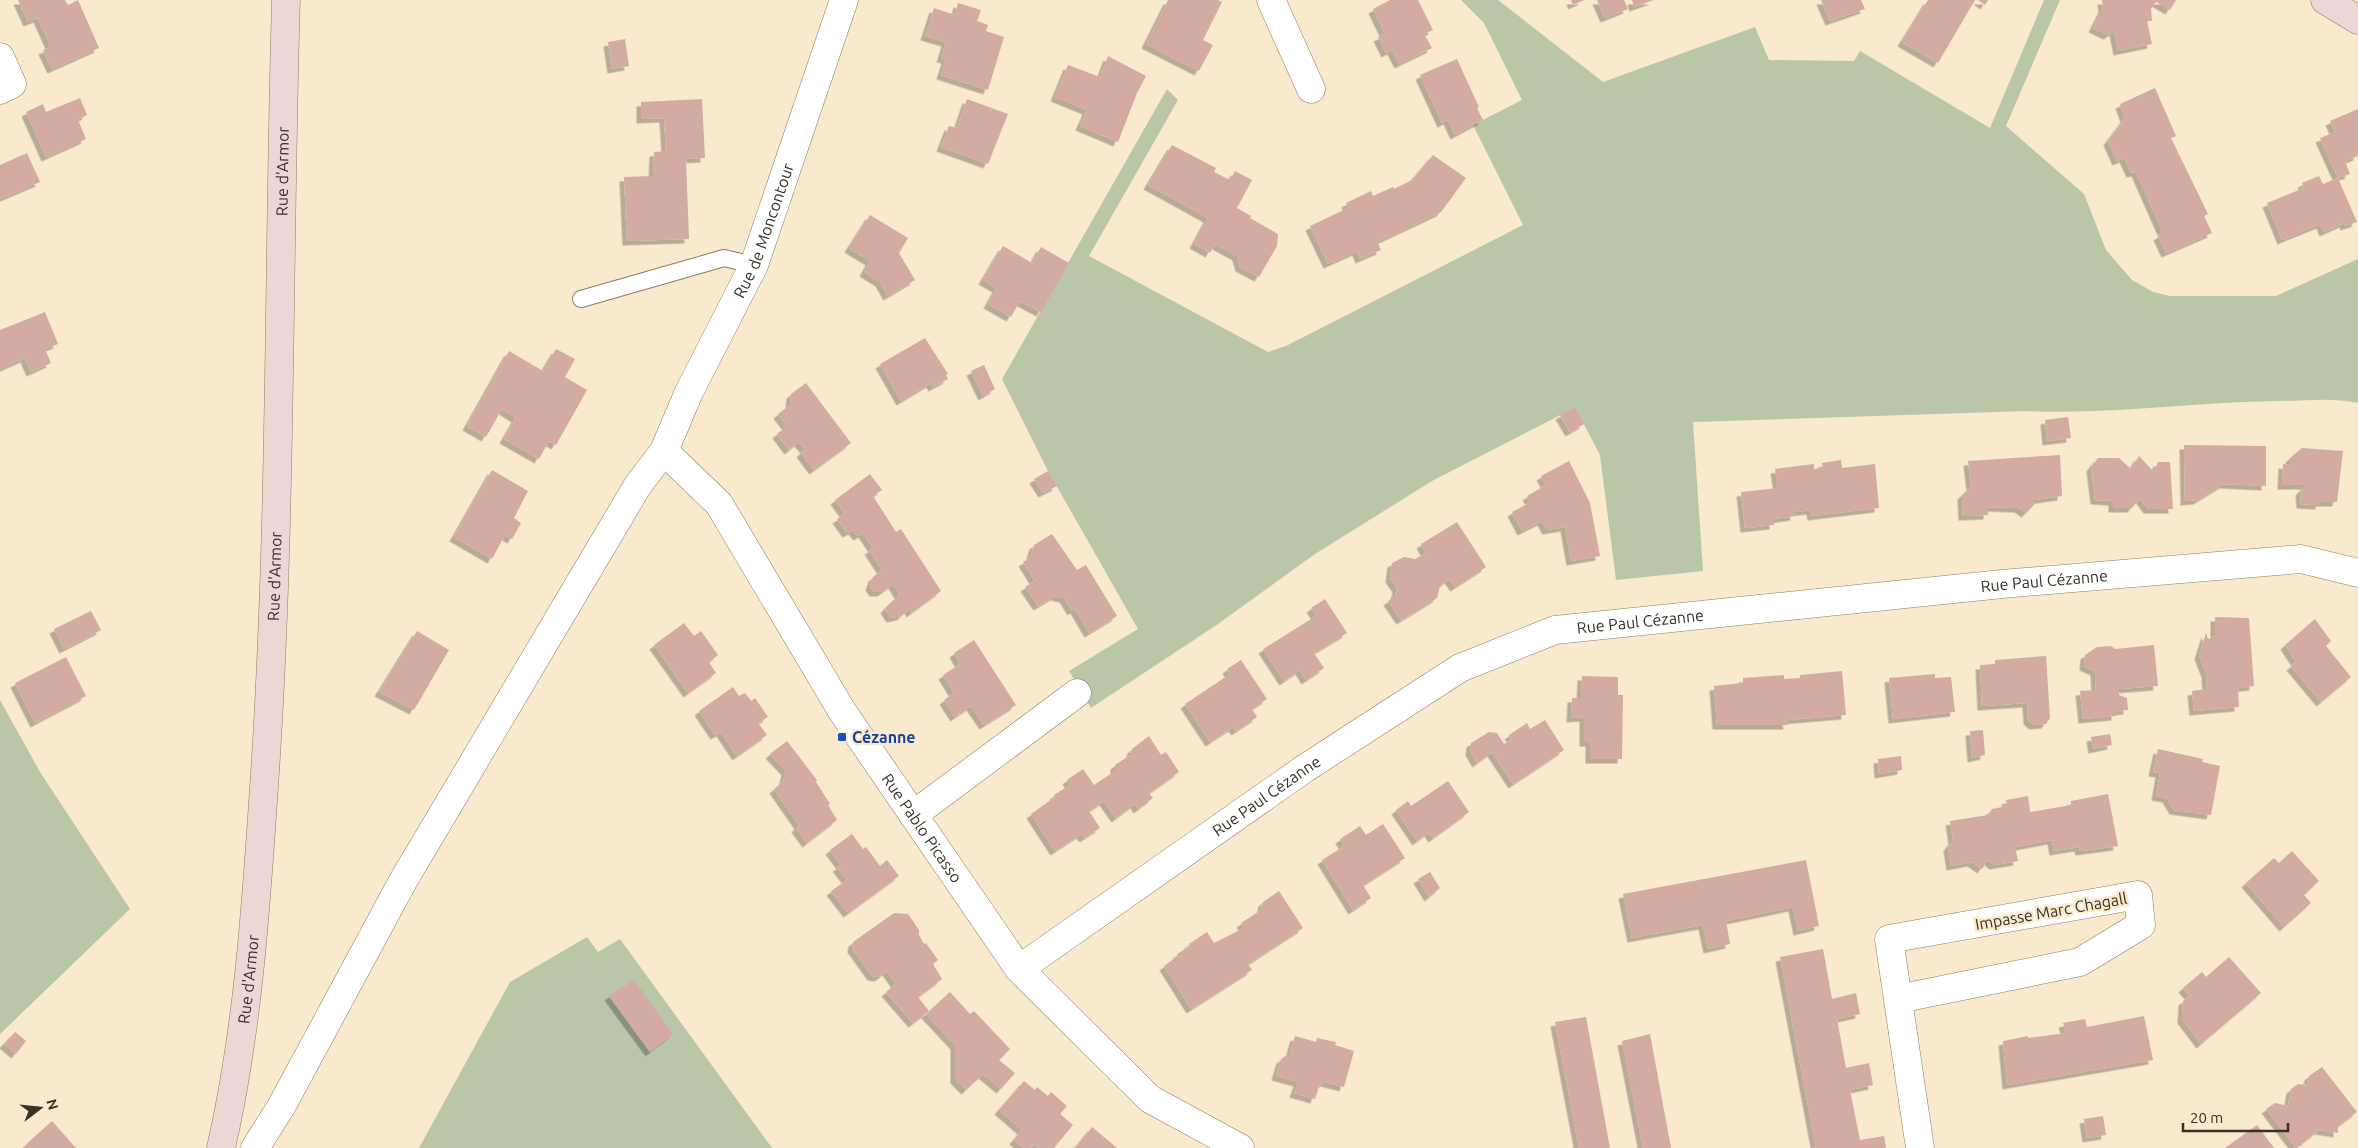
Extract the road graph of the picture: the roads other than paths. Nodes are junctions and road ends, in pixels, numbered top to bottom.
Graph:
1 (286, 0) edge
2 (844, 0) edge
3 (1271, 0) edge
4 (2325, 0) edge
5 (2358, 20) edge
6 (0, 57) edge
7 (1311, 89) dead end
8 (0, 90) edge
9 (754, 264) junction
10 (581, 299) dead end
11 (664, 451) junction
12 (2358, 573) edge
13 (1077, 692) dead end
14 (913, 815) junction
15 (1019, 969) junction
16 (1898, 999) junction
17 (221, 1148) edge
18 (255, 1148) edge
19 (1240, 1148) edge
20 (1920, 1148) edge

1 - 17 main road, Rue d'Armor
2 - 9 street, Rue de Moncontour
3 - 7 street
4 - 5 main road
6 - 8 street
9 - 10 lane
9 - 11 street, Rue de Moncontour
11 - 14 street, Rue Pablo Picasso
11 - 18 street, Rue de Moncontour
12 - 15 street, Rue Paul Cézanne
13 - 14 street
14 - 15 street, Rue Pablo Picasso
15 - 19 street, Rue Pablo Picasso
16 - 16 street, Impasse Marc Chagall
16 - 20 street, Impasse Marc Chagall

